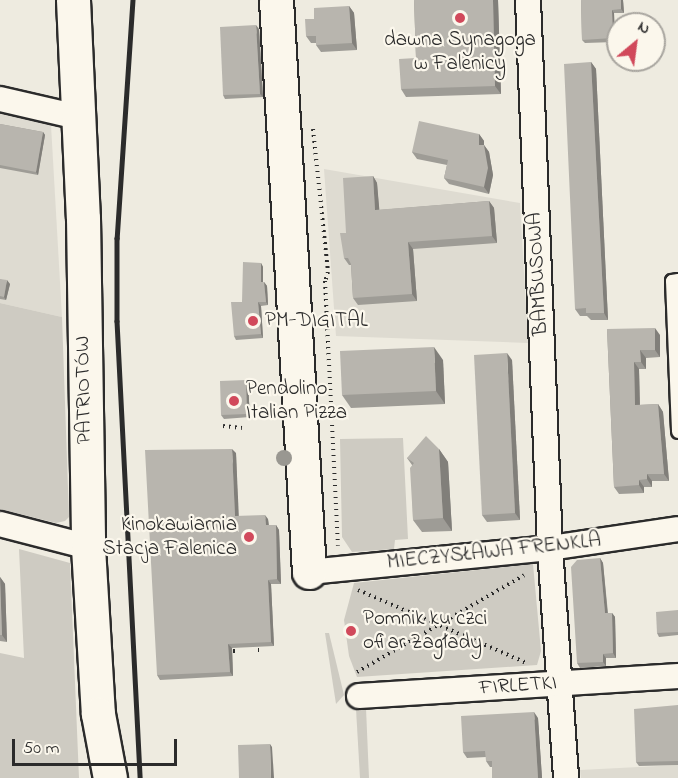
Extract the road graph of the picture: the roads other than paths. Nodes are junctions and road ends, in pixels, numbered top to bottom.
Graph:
1 (73, 0) edge
2 (276, 0) edge
3 (528, 0) edge
4 (0, 99) edge
5 (78, 117) junction
6 (678, 280) edge
7 (678, 432) edge
8 (0, 524) edge
9 (678, 529) edge
10 (88, 546) junction
11 (550, 554) junction
12 (309, 572) joint
13 (678, 676) edge
14 (558, 680) junction
15 (353, 687) road end
16 (110, 778) edge
17 (566, 778) edge

1 - 5 main road, PATRIOTÓW
2 - 12 main road
3 - 11 street, BAMBUSOWA
4 - 5 street
5 - 10 main road, PATRIOTÓW
6 - 7 lane
8 - 10 street
9 - 11 street, MIECZYSŁAWA FRENKLA
10 - 16 main road, PATRIOTÓW
11 - 12 street, MIECZYSŁAWA FRENKLA
11 - 14 street, BAMBUSOWA
13 - 14 street, FIRLETKI
14 - 15 street, FIRLETKI
14 - 17 street, BAMBUSOWA

